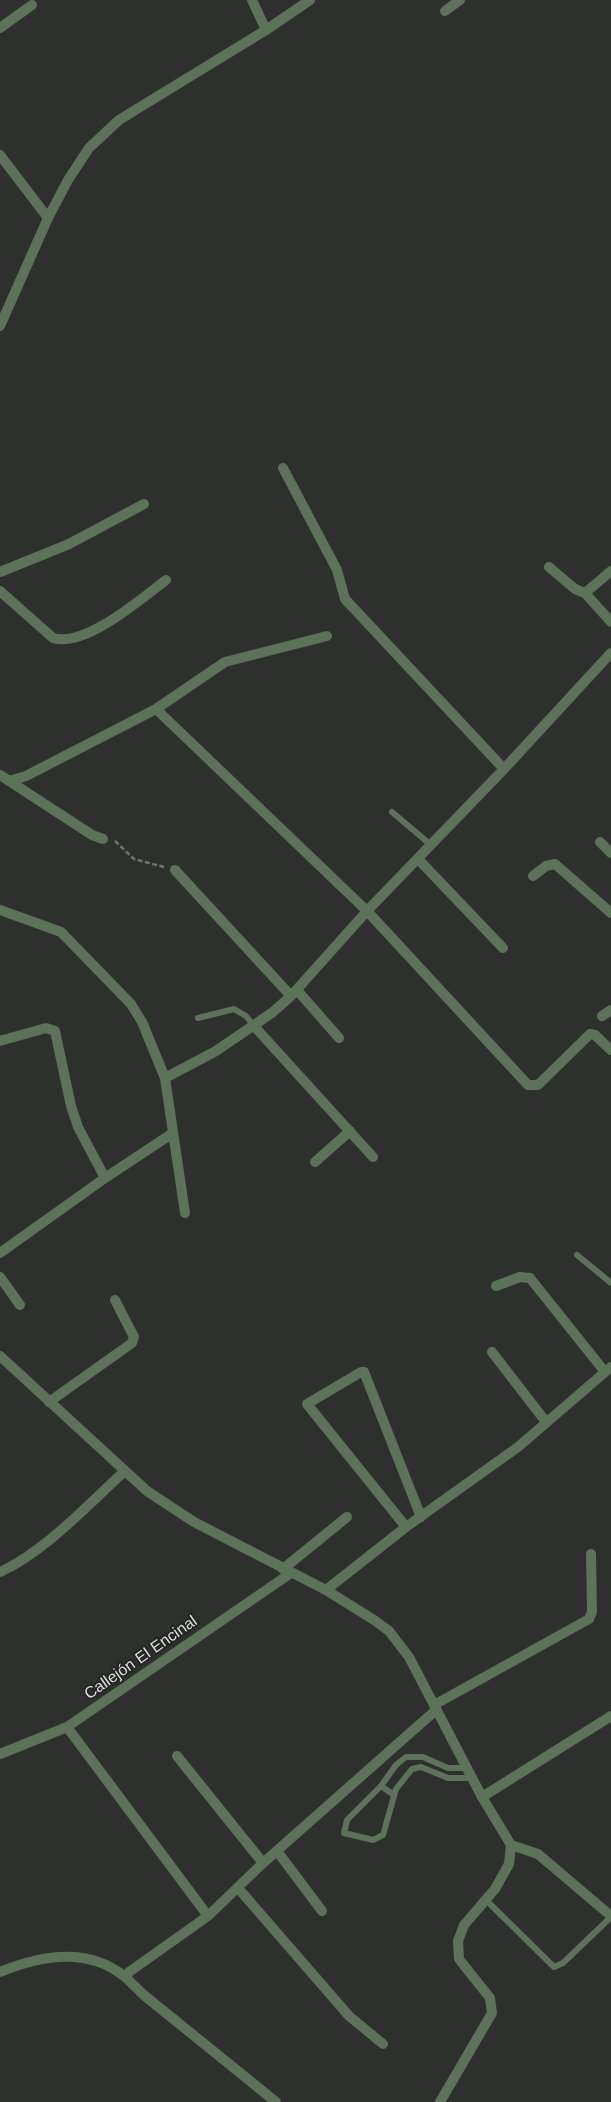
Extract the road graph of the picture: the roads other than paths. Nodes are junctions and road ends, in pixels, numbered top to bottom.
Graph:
1 (252, 0) edge
2 (310, 0) edge
3 (460, 0) edge
4 (32, 6) dead end
5 (444, 11) dead end
6 (0, 28) edge
7 (266, 30) junction
8 (0, 155) edge
9 (48, 218) junction
10 (0, 326) edge
11 (282, 468) dead end
12 (144, 504) dead end
13 (550, 567) dead end
14 (611, 571) edge
15 (0, 572) edge
16 (166, 580) dead end
17 (0, 591) edge
18 (585, 593) junction
19 (611, 622) edge
20 (327, 636) dead end
21 (611, 653) edge
22 (156, 709) junction
23 (504, 769) junction
24 (4, 778) edge
25 (392, 812) dead end
26 (103, 839) road end
27 (600, 842) dead end
28 (431, 845) junction
29 (611, 852) edge
30 (418, 859) junction
31 (175, 870) road end
32 (533, 876) dead end
33 (0, 910) edge
34 (367, 911) junction
35 (611, 913) edge
36 (503, 948) dead end
37 (294, 993) junction
38 (611, 1010) edge
39 (602, 1016) dead end
40 (198, 1018) dead end
41 (254, 1026) junction
42 (339, 1038) dead end
43 (0, 1041) edge
44 (611, 1050) edge
45 (165, 1078) junction
46 (350, 1131) junction
47 (173, 1133) junction
48 (373, 1157) dead end
49 (315, 1162) dead end
50 (105, 1178) junction
51 (184, 1213) dead end
52 (0, 1252) edge
53 (577, 1256) dead end
54 (0, 1277) edge
55 (611, 1283) edge
56 (496, 1286) dead end
57 (115, 1300) dead end
58 (20, 1305) dead end
59 (492, 1352) dead end
60 (0, 1356) edge
61 (608, 1370) edge
62 (49, 1402) junction
63 (546, 1422) junction
64 (125, 1471) junction
65 (347, 1517) dead end
66 (421, 1517) junction
67 (406, 1528) junction
68 (592, 1554) dead end
69 (287, 1571) junction
70 (0, 1572) edge
71 (326, 1590) junction
72 (435, 1707) junction
73 (611, 1716) edge
74 (67, 1728) junction
75 (0, 1754) edge
76 (177, 1756) dead end
77 (466, 1768) junction
78 (472, 1778) junction
79 (380, 1786) junction
80 (394, 1795) junction
81 (482, 1797) junction
82 (511, 1845) junction
83 (277, 1850) junction
84 (263, 1863) junction
85 (238, 1888) junction
86 (486, 1900) junction
87 (322, 1911) dead end
88 (208, 1916) junction
89 (611, 1916) edge
90 (0, 1972) edge
91 (126, 1978) junction
92 (384, 2044) dead end
93 (276, 2102) edge
94 (440, 2102) edge

1 - 7 street
2 - 7 street
3 - 5 street
4 - 6 street
7 - 9 street
8 - 9 street
9 - 10 street
11 - 23 street
12 - 15 street
13 - 18 street
14 - 18 street
16 - 17 street
18 - 19 street
20 - 22 street
21 - 23 street
22 - 24 street
22 - 34 street
23 - 28 street
24 - 26 street
25 - 28 lane
27 - 29 street
28 - 30 street
30 - 34 street
30 - 36 street
31 - 37 street
32 - 35 street
33 - 45 street
34 - 37 street
34 - 44 street
37 - 41 street
37 - 42 street
38 - 39 street
40 - 41 lane
41 - 45 street
41 - 46 street
43 - 50 street
45 - 47 street
46 - 48 street
46 - 49 street
47 - 50 street
47 - 51 street
50 - 52 street
53 - 55 lane
54 - 58 street
56 - 61 street
57 - 62 street
59 - 63 street
60 - 62 street
61 - 63 street
62 - 64 street
63 - 66 street
64 - 69 street
64 - 70 street
65 - 69 street, Callejón El Encinal
66 - 67 street
66 - 67 street
67 - 71 street
68 - 72 street
69 - 71 street
69 - 74 street, Callejón El Encinal
71 - 72 street
72 - 77 street
72 - 83 street
73 - 81 street
74 - 75 street, Callejón El Encinal
74 - 88 street
76 - 84 street
77 - 78 street
77 - 79 lane
78 - 80 lane
78 - 81 street
79 - 80 lane
79 - 80 lane
81 - 82 street
82 - 86 street
82 - 89 street
83 - 84 street
83 - 87 street
84 - 85 street
85 - 88 street
85 - 92 street
86 - 89 lane
86 - 94 street
88 - 91 street
90 - 91 street
91 - 93 street

